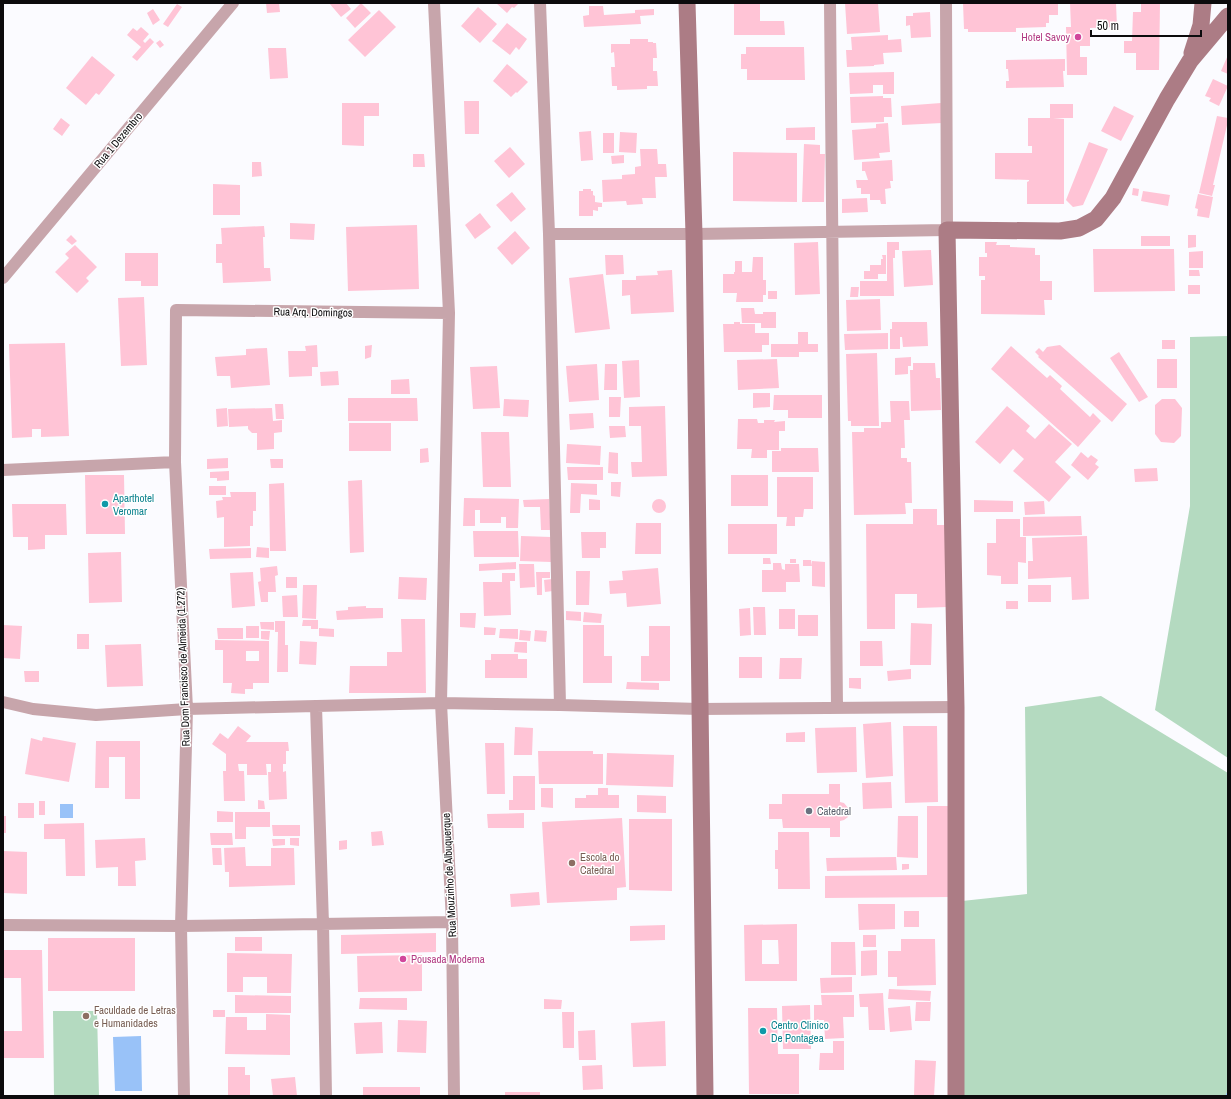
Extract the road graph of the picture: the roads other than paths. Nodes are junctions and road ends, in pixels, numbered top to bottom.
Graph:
1 (233, 3) edge
2 (434, 3) edge
3 (540, 3) edge
4 (687, 3) edge
5 (830, 3) edge
6 (946, 3) edge
7 (1203, 3) edge
8 (1228, 16) edge
9 (1190, 61) junction
10 (947, 230) junction
11 (832, 232) junction
12 (549, 234) junction
13 (694, 234) junction
14 (3, 278) edge
15 (176, 310) joint
16 (449, 313) junction
17 (175, 462) junction
18 (3, 470) edge
19 (3, 702) edge
20 (441, 703) junction
21 (560, 705) junction
22 (316, 706) junction
23 (956, 706) junction
24 (837, 708) junction
25 (187, 709) junction
26 (699, 709) junction
27 (452, 922) junction
28 (323, 924) junction
29 (3, 925) edge
30 (181, 926) junction
31 (184, 1096) edge
32 (326, 1096) edge
33 (454, 1096) edge
34 (705, 1096) edge
35 (956, 1096) edge

1 - 14 street, Rua 1 Dezembro
2 - 16 street, Rua Mouzinho de Albuquerque
3 - 12 street
4 - 13 street
5 - 11 street
6 - 10 street
7 - 9 street
8 - 9 street
9 - 10 street
10 - 11 street
10 - 23 street
11 - 13 street
11 - 24 street
12 - 13 street
12 - 21 street
13 - 26 street
15 - 16 street, Rua Arq. Domingos
15 - 17 street, Rua Dom Francisco de Almeida (1.272)
16 - 20 street, Rua Mouzinho de Albuquerque
17 - 18 street
17 - 25 street, Rua Dom Francisco de Almeida (1.272)
19 - 25 street
20 - 21 street
20 - 22 street
20 - 27 street, Rua Mouzinho de Albuquerque
21 - 26 street
22 - 25 street
22 - 28 street
23 - 24 street
23 - 35 street
24 - 26 street
25 - 30 street, Rua Dom Francisco de Almeida (1.272)
26 - 34 street
27 - 28 street
27 - 33 street, Rua Mouzinho de Albuquerque
28 - 30 street
28 - 32 street
29 - 30 street
30 - 31 street, Rua Dom Francisco de Almeida (1.272)

